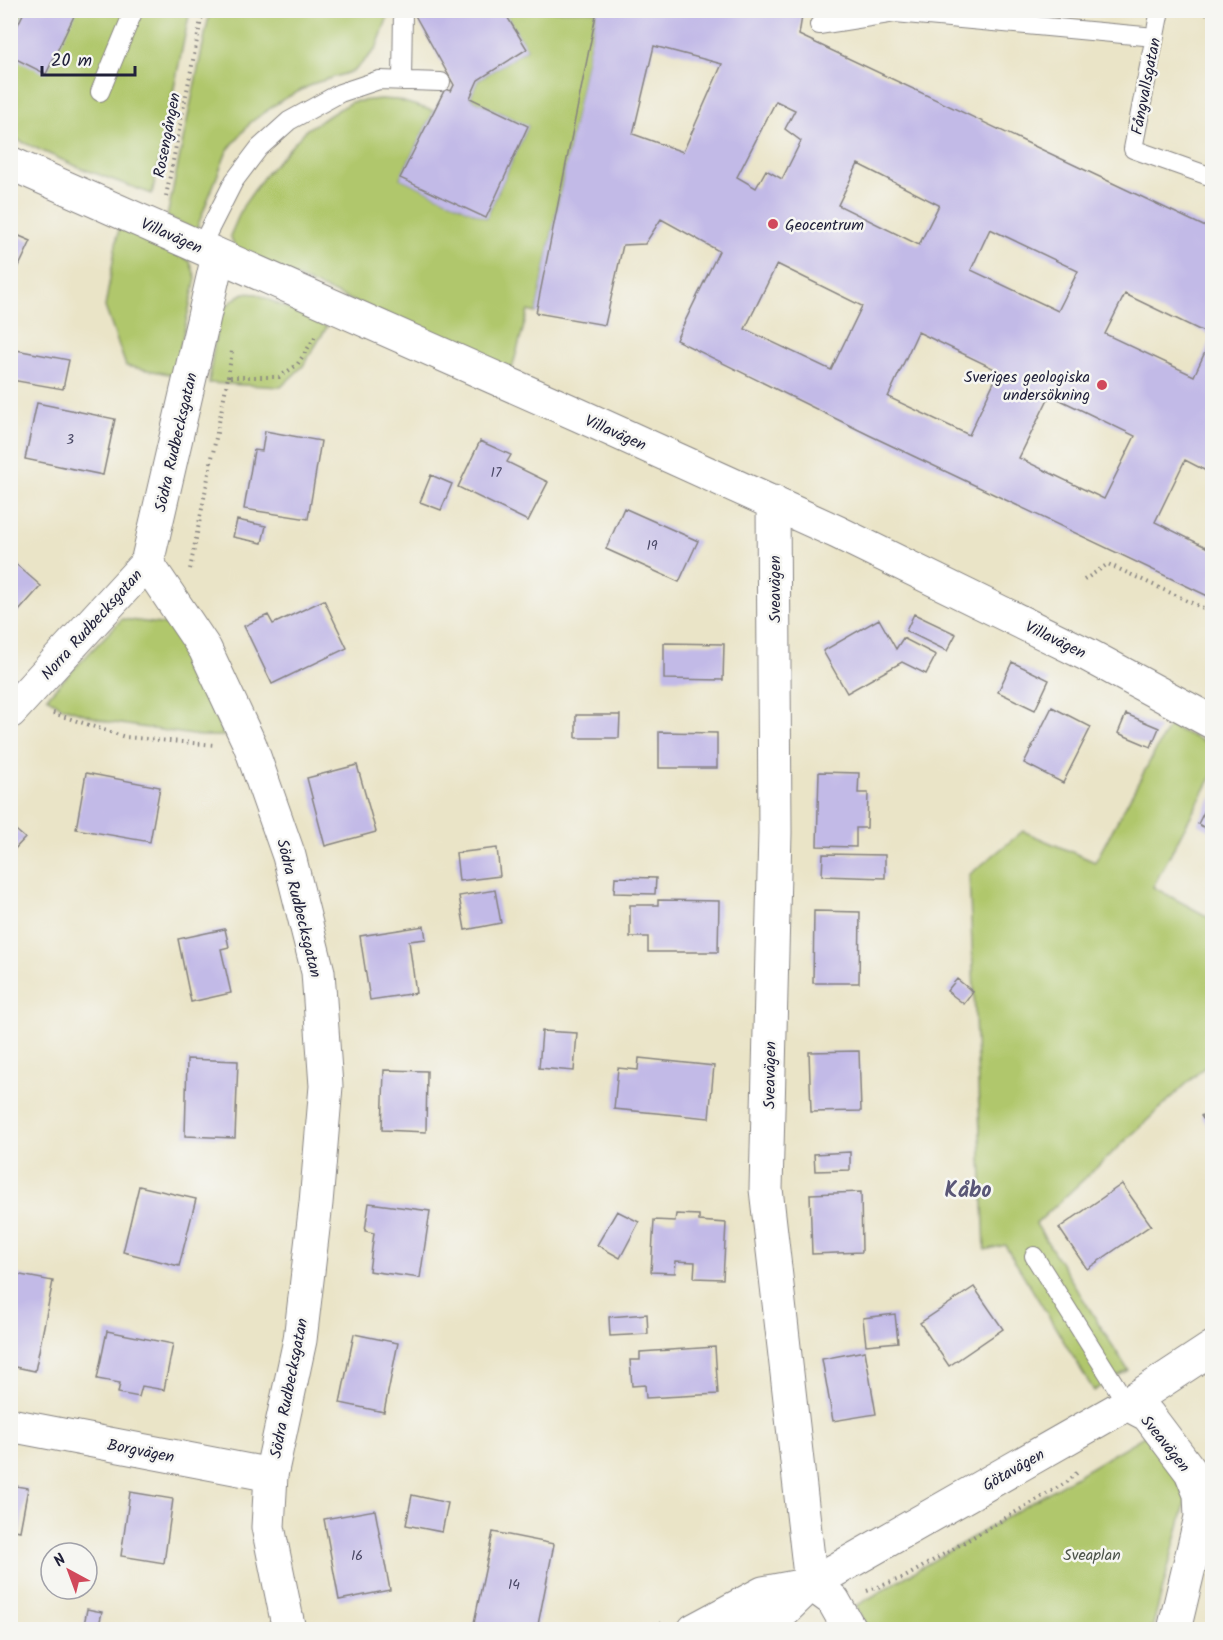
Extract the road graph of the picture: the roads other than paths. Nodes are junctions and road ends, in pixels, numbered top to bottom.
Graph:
1 (134, 10) edge
2 (403, 10) edge
3 (1160, 10) edge
4 (819, 25) dead end
5 (1155, 37) junction
6 (402, 81) junction
7 (441, 82) dead end
8 (100, 92) dead end
9 (10, 163) edge
10 (1212, 177) edge
11 (209, 252) junction
12 (773, 502) junction
13 (147, 562) junction
14 (15, 707) edge
15 (1212, 722) edge
16 (1034, 1256) dead end
17 (1212, 1348) edge
18 (1128, 1404) junction
19 (10, 1425) edge
20 (272, 1474) junction
21 (811, 1584) junction
22 (289, 1629) edge
23 (694, 1629) edge
24 (754, 1629) edge
25 (850, 1629) edge
26 (1174, 1629) edge

1 - 8 lane
2 - 6 lane
3 - 5 lane, Fångvallsgatan
4 - 5 lane
5 - 10 lane, Fångvallsgatan
6 - 7 lane
6 - 11 lane
9 - 11 street, Villavägen
11 - 12 street, Villavägen
11 - 13 street, Södra Rudbecksgatan
12 - 15 street, Villavägen
12 - 21 street, Sveavägen
13 - 14 street, Norra Rudbecksgatan
13 - 20 street, Södra Rudbecksgatan
16 - 18 lane
17 - 18 street, Götavägen
18 - 21 street, Götavägen
18 - 26 street, Sveavägen
19 - 20 street, Borgvägen
20 - 22 street, Södra Rudbecksgatan
21 - 23 street, Götavägen
21 - 24 street, Götavägen
21 - 25 street

